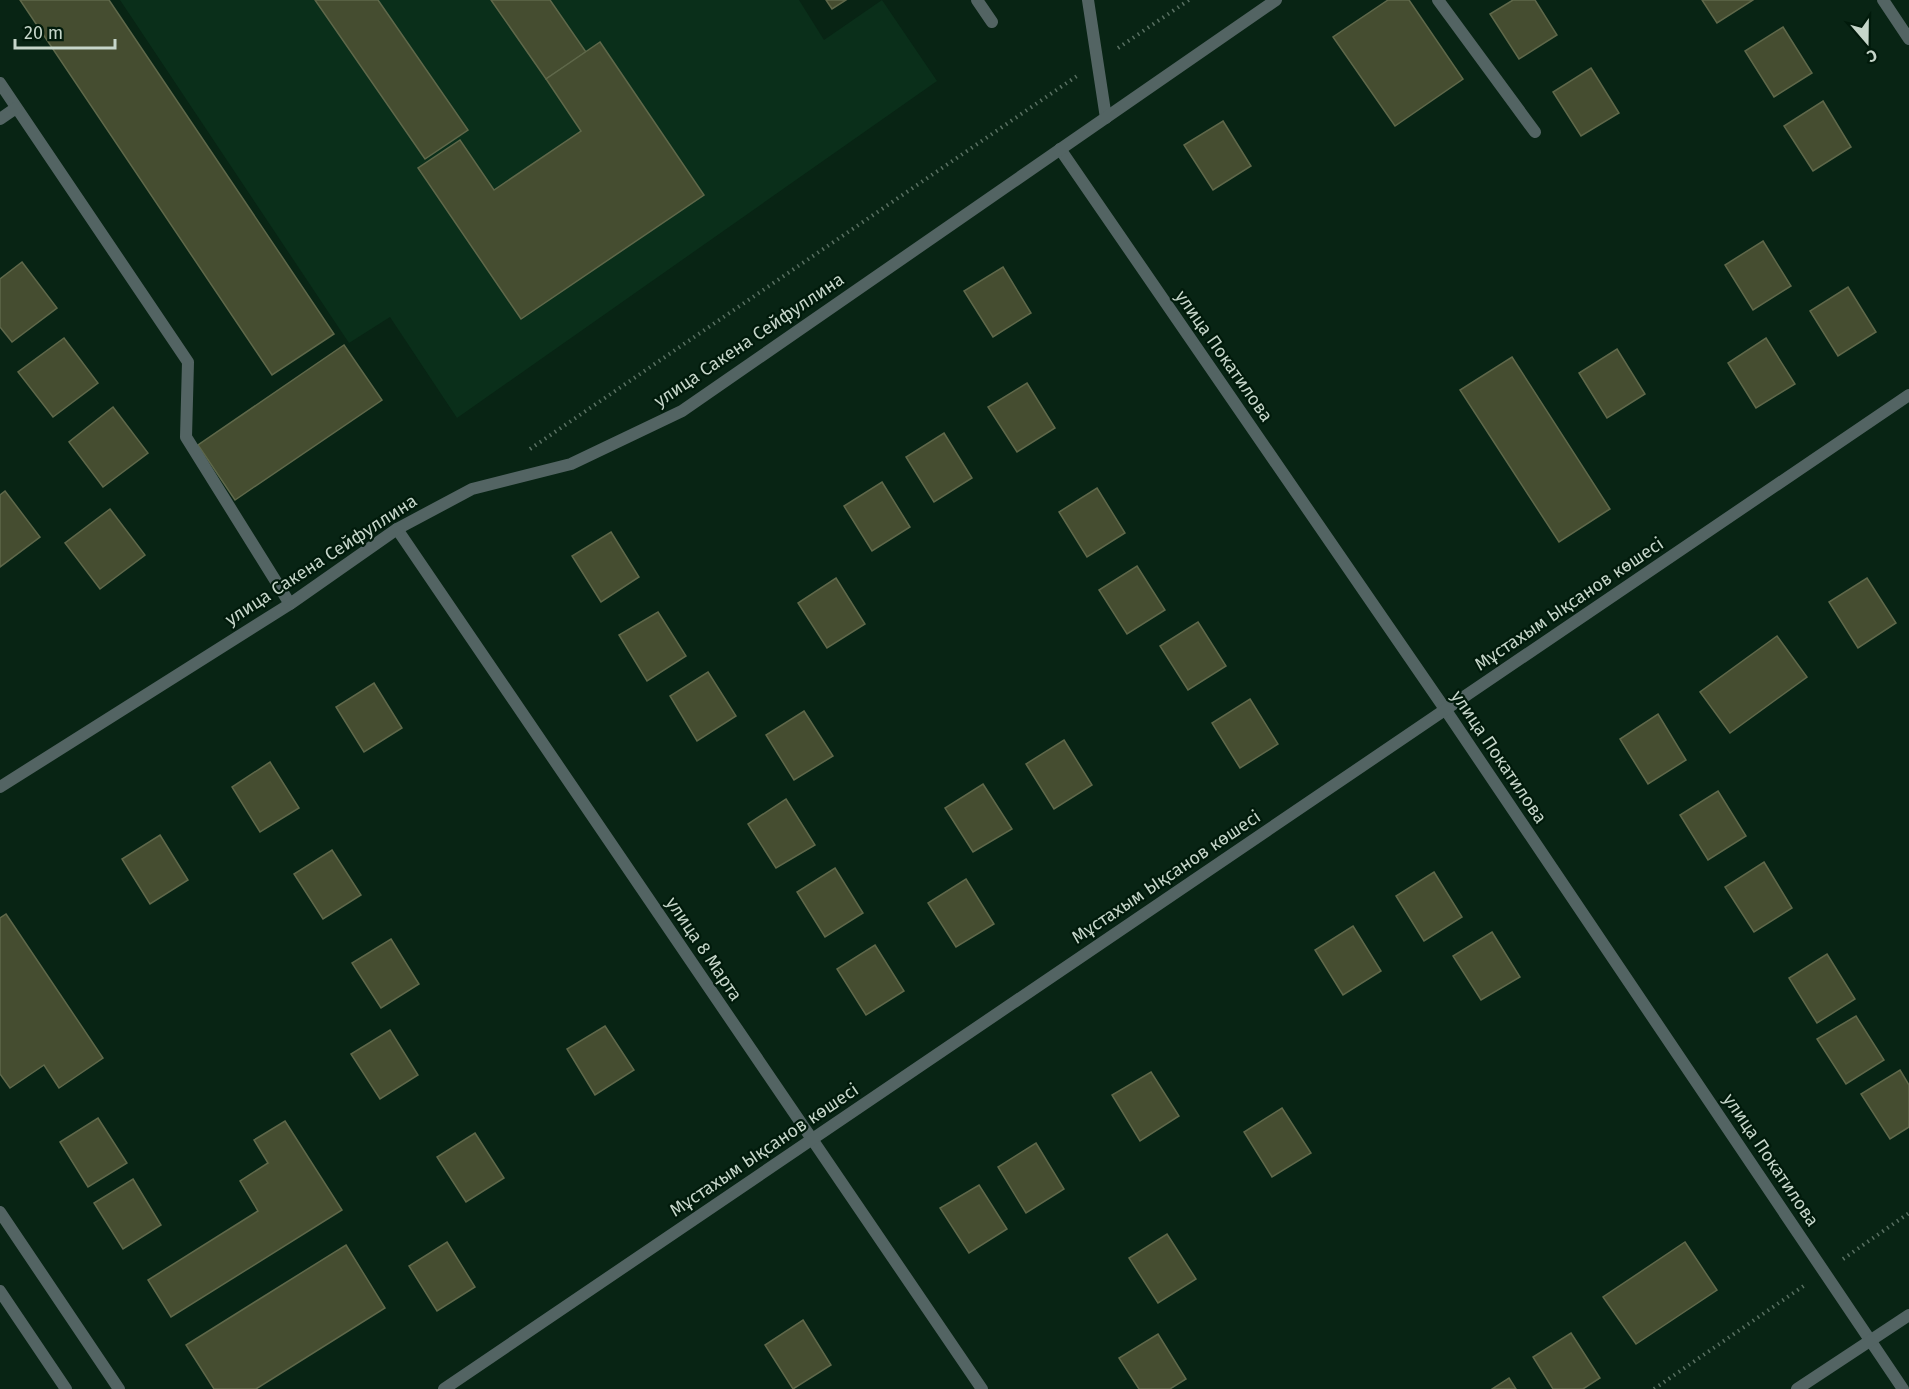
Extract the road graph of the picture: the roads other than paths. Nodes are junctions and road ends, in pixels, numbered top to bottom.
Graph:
1 (977, 0) edge
2 (1088, 0) edge
3 (1276, 0) edge
4 (1438, 0) edge
5 (1883, 0) edge
6 (992, 22) dead end
7 (1909, 39) edge
8 (0, 83) edge
9 (16, 108) junction
10 (1106, 118) junction
11 (0, 119) edge
12 (1535, 132) dead end
13 (1060, 149) junction
14 (1909, 395) edge
15 (397, 529) junction
16 (290, 604) junction
17 (1446, 709) junction
18 (0, 787) edge
19 (812, 1140) junction
20 (0, 1212) edge
21 (0, 1290) edge
22 (1909, 1315) edge
23 (1871, 1342) junction
24 (66, 1389) edge
25 (119, 1389) edge
26 (444, 1389) edge
27 (982, 1389) edge
28 (1797, 1389) edge
29 (1903, 1389) edge

1 - 6 street
2 - 10 street
3 - 10 street, улица Сакена Сейфуллина
4 - 12 street
5 - 7 street
8 - 9 street
9 - 11 street
9 - 16 street
10 - 13 street, улица Сакена Сейфуллина
13 - 15 street, улица Сакена Сейфуллина
13 - 17 street, улица Покатилова
14 - 17 street, Мұстахым Ықсанов көшесі
15 - 16 street, улица Сакена Сейфуллина
15 - 19 street, улица 8 Марта
16 - 18 street, улица Сакена Сейфуллина
17 - 19 street, Мұстахым Ықсанов көшесі
17 - 23 street, улица Покатилова
19 - 26 street, Мұстахым Ықсанов көшесі
19 - 27 street, улица 8 Марта
20 - 25 street
21 - 24 street
22 - 23 street
23 - 28 street
23 - 29 street, улица Покатилова

